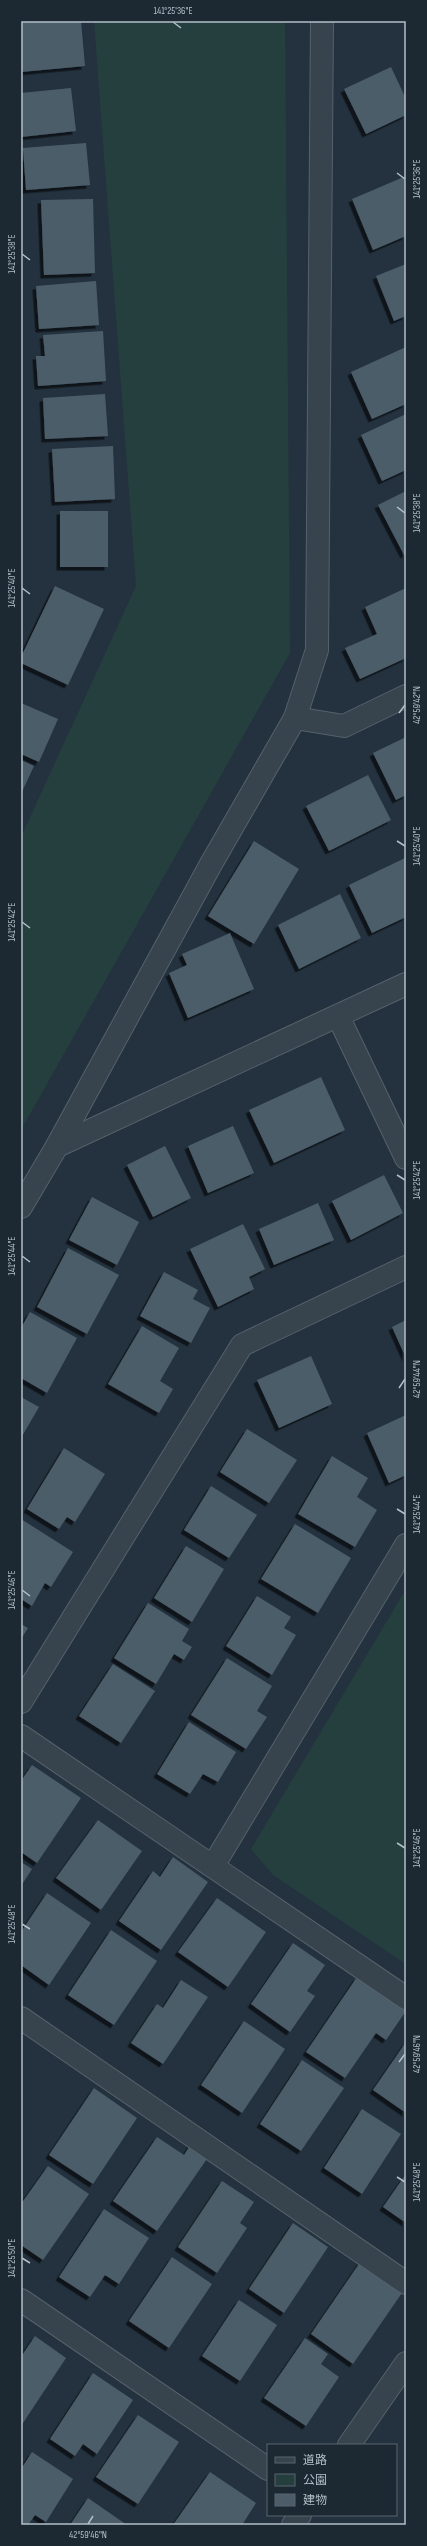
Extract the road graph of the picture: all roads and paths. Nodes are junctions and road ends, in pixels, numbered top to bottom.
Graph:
1 (322, 21) edge
2 (406, 696) edge
3 (295, 718) junction
4 (406, 984) edge
5 (338, 1016) junction
6 (58, 1146) junction
7 (406, 1158) edge
8 (21, 1207) edge
9 (406, 1267) edge
10 (406, 1545) edge
11 (21, 1702) edge
12 (21, 1736) edge
13 (213, 1866) junction
14 (406, 1998) edge
15 (21, 2018) edge
16 (406, 2283) edge
17 (21, 2300) edge
18 (406, 2363) edge
19 (350, 2444) edge
20 (267, 2468) edge
21 (299, 2516) edge
22 (293, 2525) edge

1 - 3 street
2 - 3 street
3 - 6 street
4 - 5 street
5 - 6 street
5 - 7 street
6 - 8 street
9 - 11 street
10 - 13 street
12 - 13 street
13 - 14 street
15 - 16 street
17 - 20 street
18 - 19 street
21 - 22 street

